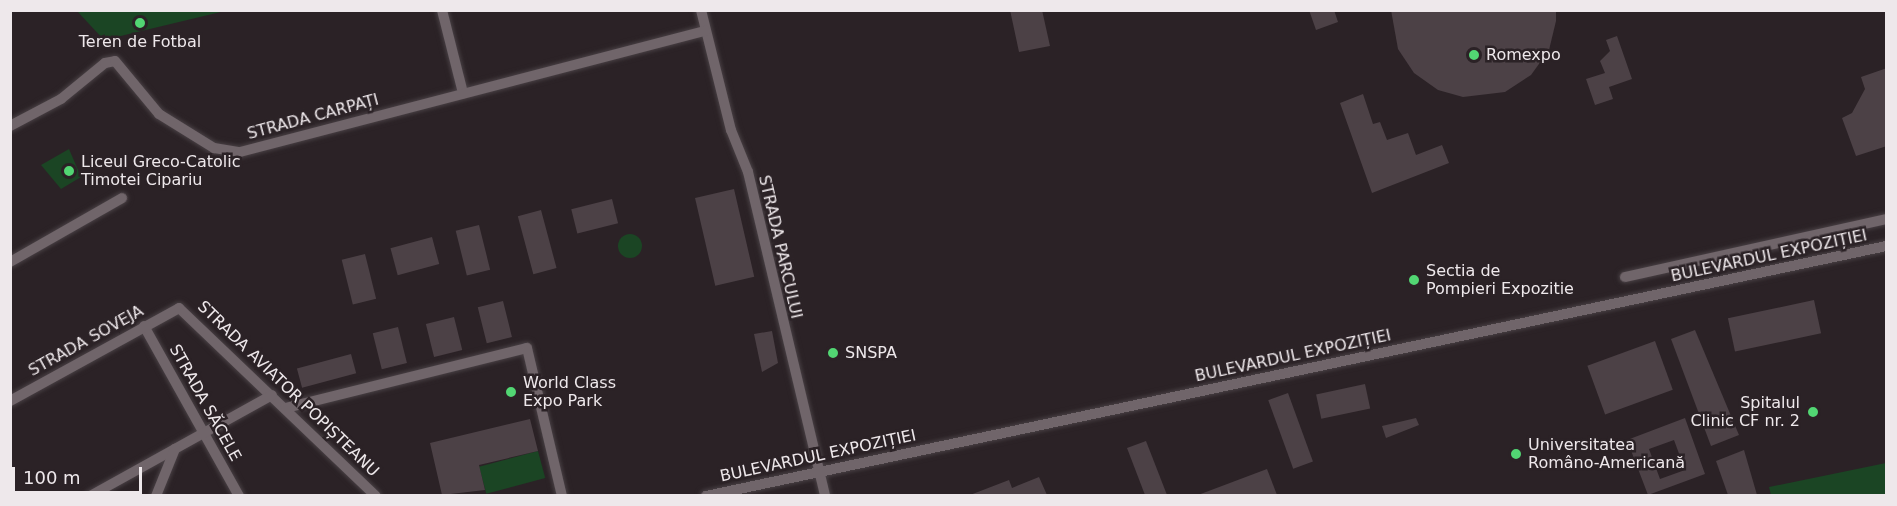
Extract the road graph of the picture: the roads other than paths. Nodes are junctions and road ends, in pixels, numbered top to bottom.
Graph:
1 (442, 10) edge
2 (701, 10) edge
3 (706, 31) junction
4 (463, 93) junction
5 (10, 126) edge
6 (122, 198) dead end
7 (1887, 219) edge
8 (1885, 246) edge
9 (10, 262) edge
10 (1625, 277) dead end
11 (176, 308) joint
12 (144, 326) junction
13 (272, 395) junction
14 (10, 401) edge
15 (286, 408) junction
16 (204, 432) junction
17 (175, 448) junction
18 (816, 472) junction
19 (736, 492) edge
20 (90, 495) edge
21 (156, 495) edge
22 (239, 495) edge
23 (376, 495) edge
24 (562, 495) edge
25 (706, 495) edge
26 (825, 495) edge

1 - 4 street
2 - 3 street, STRADA PARCULUI
3 - 4 street
3 - 18 street, STRADA PARCULUI
4 - 5 street, STRADA CARPAȚI
6 - 9 street
7 - 10 street, BULEVARDUL EXPOZIȚIEI
8 - 18 street, BULEVARDUL EXPOZIȚIEI
11 - 12 street, STRADA SOVEJA
11 - 13 street, STRADA AVIATOR POPIȘTEANU
12 - 14 street, STRADA SOVEJA
12 - 16 street, STRADA SĂCELE
13 - 15 street, STRADA AVIATOR POPIȘTEANU
13 - 16 street
15 - 23 street, STRADA AVIATOR POPIȘTEANU
15 - 24 street
16 - 17 street
16 - 22 street, STRADA SĂCELE
17 - 20 street
17 - 21 street
18 - 19 street, BULEVARDUL EXPOZIȚIEI
18 - 26 street, STRADA PARCULUI
19 - 25 street, BULEVARDUL EXPOZIȚIEI

